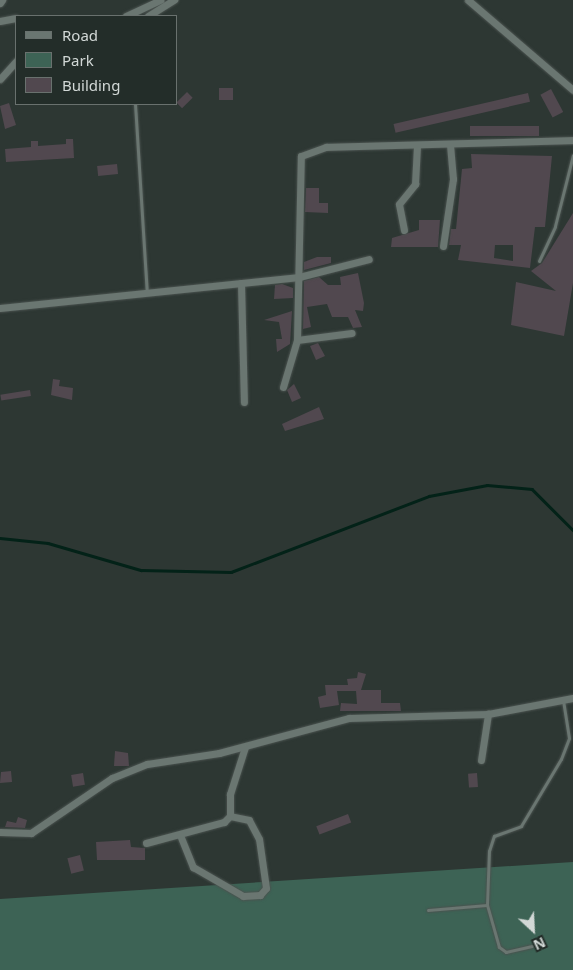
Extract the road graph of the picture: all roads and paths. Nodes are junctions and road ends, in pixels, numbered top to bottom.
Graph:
1 (161, 0) edge
2 (174, 0) edge
3 (468, 0) edge
4 (128, 15) edge
5 (150, 15) edge
6 (15, 18) edge
7 (0, 21) edge
8 (15, 62) edge
9 (0, 79) edge
10 (573, 90) edge
11 (135, 105) edge
12 (573, 140) edge
13 (450, 144) junction
14 (417, 145) junction
15 (573, 155) edge
16 (404, 230) dead end
17 (444, 246) dead end
18 (369, 259) dead end
19 (539, 261) dead end
20 (299, 277) junction
21 (241, 283) junction
22 (147, 294) junction
23 (0, 308) edge
24 (352, 333) dead end
25 (297, 340) junction
26 (283, 387) dead end
27 (244, 402) dead end
28 (573, 698) edge
29 (563, 700) junction
30 (488, 714) junction
31 (245, 747) junction
32 (481, 760) dead end
33 (230, 816) junction
34 (0, 832) edge
35 (180, 835) junction
36 (146, 843) dead end
37 (487, 905) junction
38 (428, 910) dead end
39 (532, 946) dead end

1 - 4 street
2 - 5 street
3 - 10 street
6 - 7 street
8 - 9 street
11 - 22 lane
12 - 13 street
13 - 14 street
13 - 17 street
14 - 16 street
14 - 20 street
15 - 19 lane
18 - 20 street
20 - 21 street
20 - 25 street
21 - 22 street
21 - 27 street
22 - 23 street
24 - 25 street
25 - 26 street
28 - 29 street
29 - 30 street
29 - 37 lane
30 - 31 street
30 - 32 street
31 - 33 street
31 - 34 street
33 - 35 street
33 - 35 street
35 - 36 street
37 - 38 lane
37 - 39 lane

